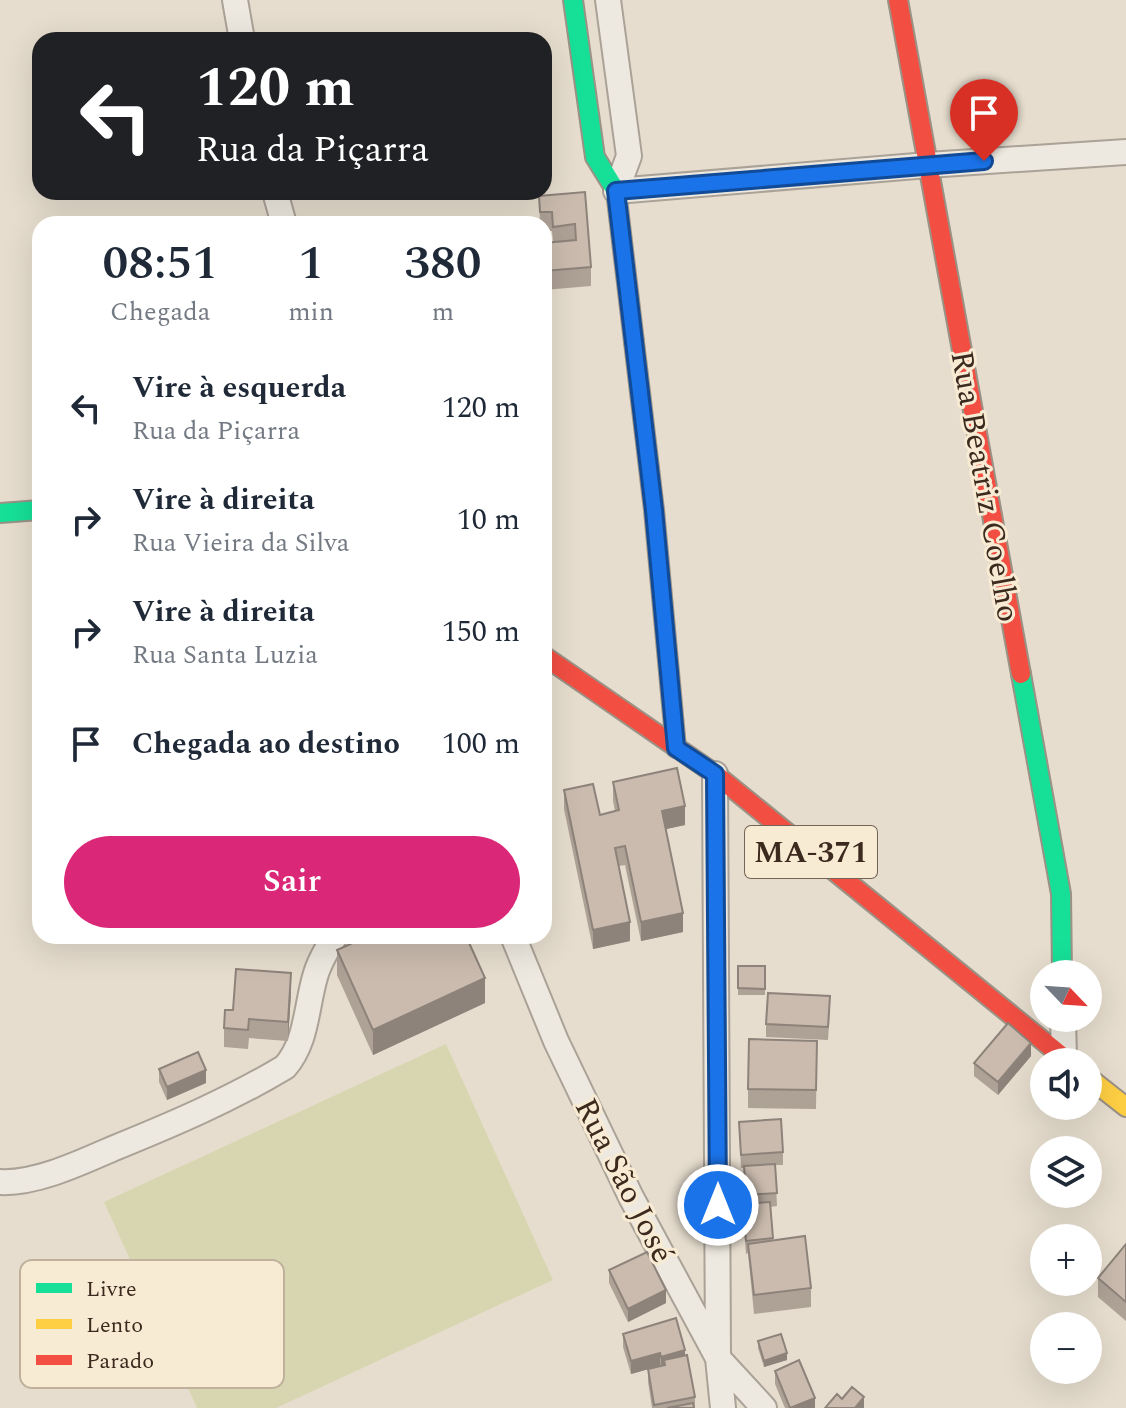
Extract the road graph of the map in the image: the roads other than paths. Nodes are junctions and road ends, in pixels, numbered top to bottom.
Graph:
1 (235, 0) edge
2 (573, 0) edge
3 (608, 0) edge
4 (898, 0) edge
5 (241, 32) edge
6 (1126, 152) edge
7 (928, 165) junction
8 (616, 191) junction
9 (32, 511) edge
10 (0, 513) edge
11 (552, 662) edge
12 (676, 748) junction
13 (715, 774) junction
14 (330, 944) edge
15 (516, 944) edge
16 (1062, 960) edge
17 (1051, 1048) edge
18 (1102, 1088) edge
19 (1126, 1107) edge
20 (0, 1182) edge
21 (718, 1358) junction
22 (723, 1408) edge
23 (764, 1408) edge

1 - 5 street
2 - 8 street
3 - 8 street
4 - 7 street, Rua Beatriz Coelho
6 - 7 street
7 - 8 street
7 - 16 street, Rua Beatriz Coelho
8 - 12 street
9 - 10 street
11 - 12 street, MA-371
12 - 13 street, MA-371
13 - 17 street, MA-371
13 - 21 street
14 - 20 street
15 - 21 street, Rua São José
18 - 19 street
21 - 22 street
21 - 23 street, Rua São José

